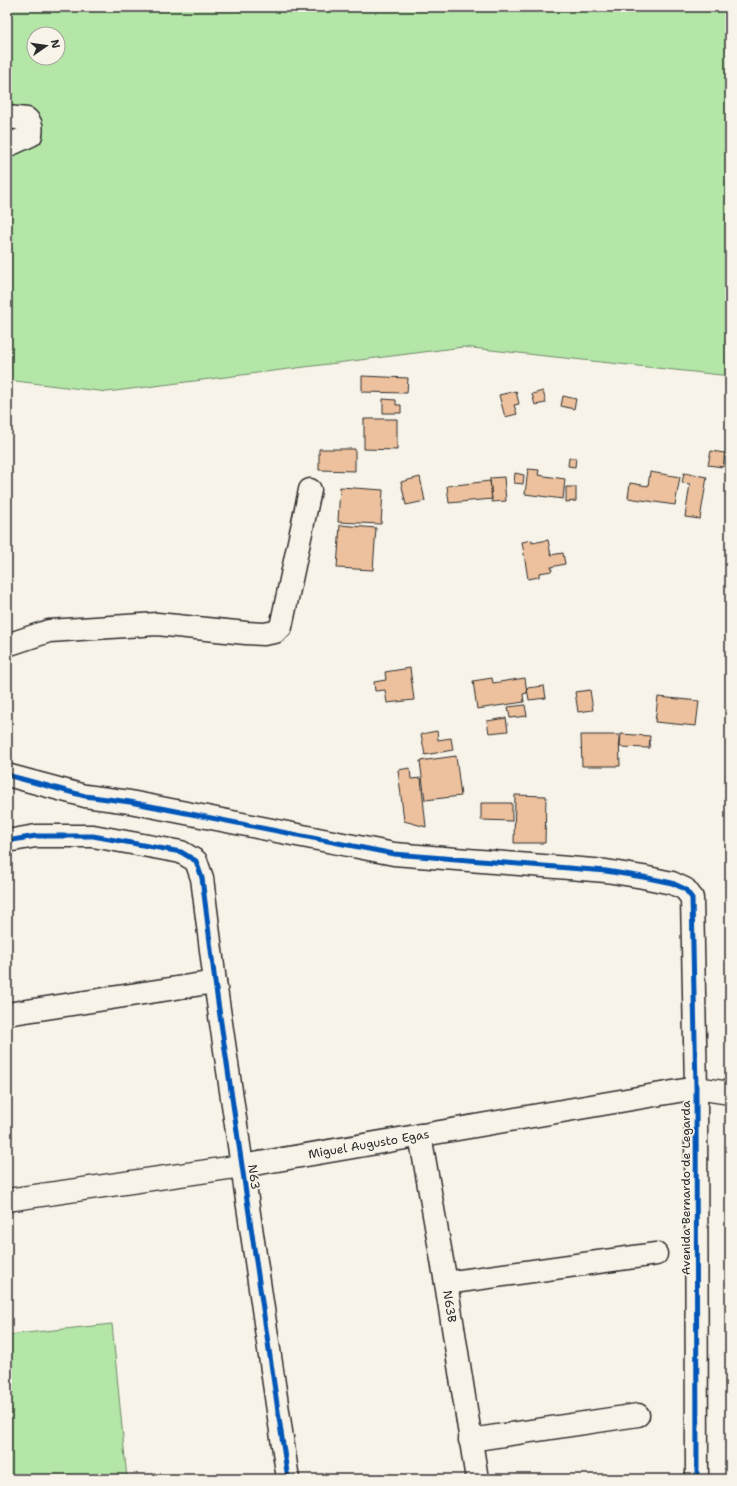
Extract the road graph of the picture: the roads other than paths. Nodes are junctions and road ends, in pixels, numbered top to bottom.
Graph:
1 (7, 117) edge
2 (7, 146) edge
3 (310, 490) dead end
4 (7, 645) edge
5 (7, 775) edge
6 (7, 840) edge
7 (215, 982) junction
8 (7, 1014) edge
9 (696, 1088) junction
10 (730, 1093) edge
11 (420, 1135) junction
12 (242, 1166) junction
13 (7, 1200) edge
14 (656, 1254) dead end
15 (446, 1283) junction
16 (638, 1415) dead end
17 (470, 1440) junction
18 (288, 1479) edge
19 (477, 1479) edge
20 (696, 1479) edge

1 - 2 street
3 - 4 street
5 - 9 street, Avenida Bernardo de Legarda
6 - 7 street, N63
7 - 8 street
7 - 12 street, N63
9 - 10 street, Miguel Augusto Egas
9 - 11 street, Miguel Augusto Egas
9 - 20 street, Avenida Bernardo de Legarda
11 - 12 street, Miguel Augusto Egas
11 - 15 street, N63B
12 - 13 street, Miguel Augusto Egas
12 - 18 street, N63
14 - 15 street
15 - 17 street, N63B
16 - 17 street
17 - 19 street, N63B

